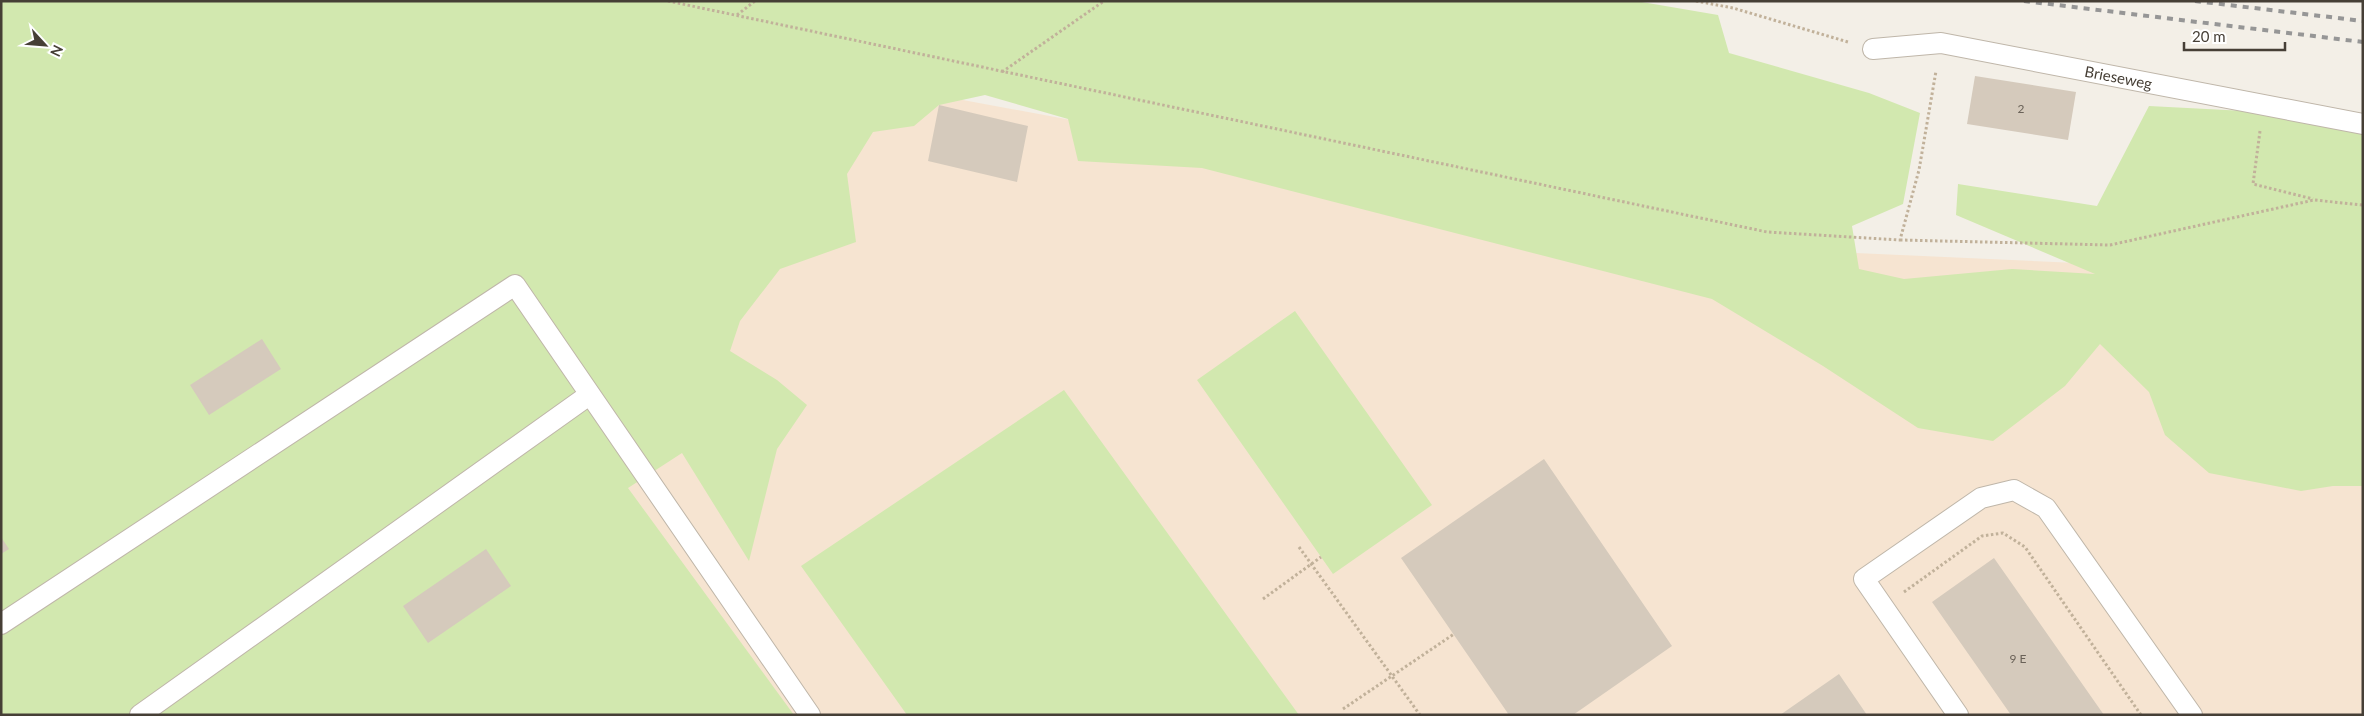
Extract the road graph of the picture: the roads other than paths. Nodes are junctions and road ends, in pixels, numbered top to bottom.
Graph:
1 (1873, 49) road end
2 (2363, 124) edge
3 (589, 395) dead end
4 (1, 624) edge
5 (140, 715) edge
6 (810, 715) edge
7 (1958, 715) edge
8 (2192, 715) edge

1 - 2 lane, Brieseweg
3 - 5 lane
4 - 6 lane
7 - 8 lane

